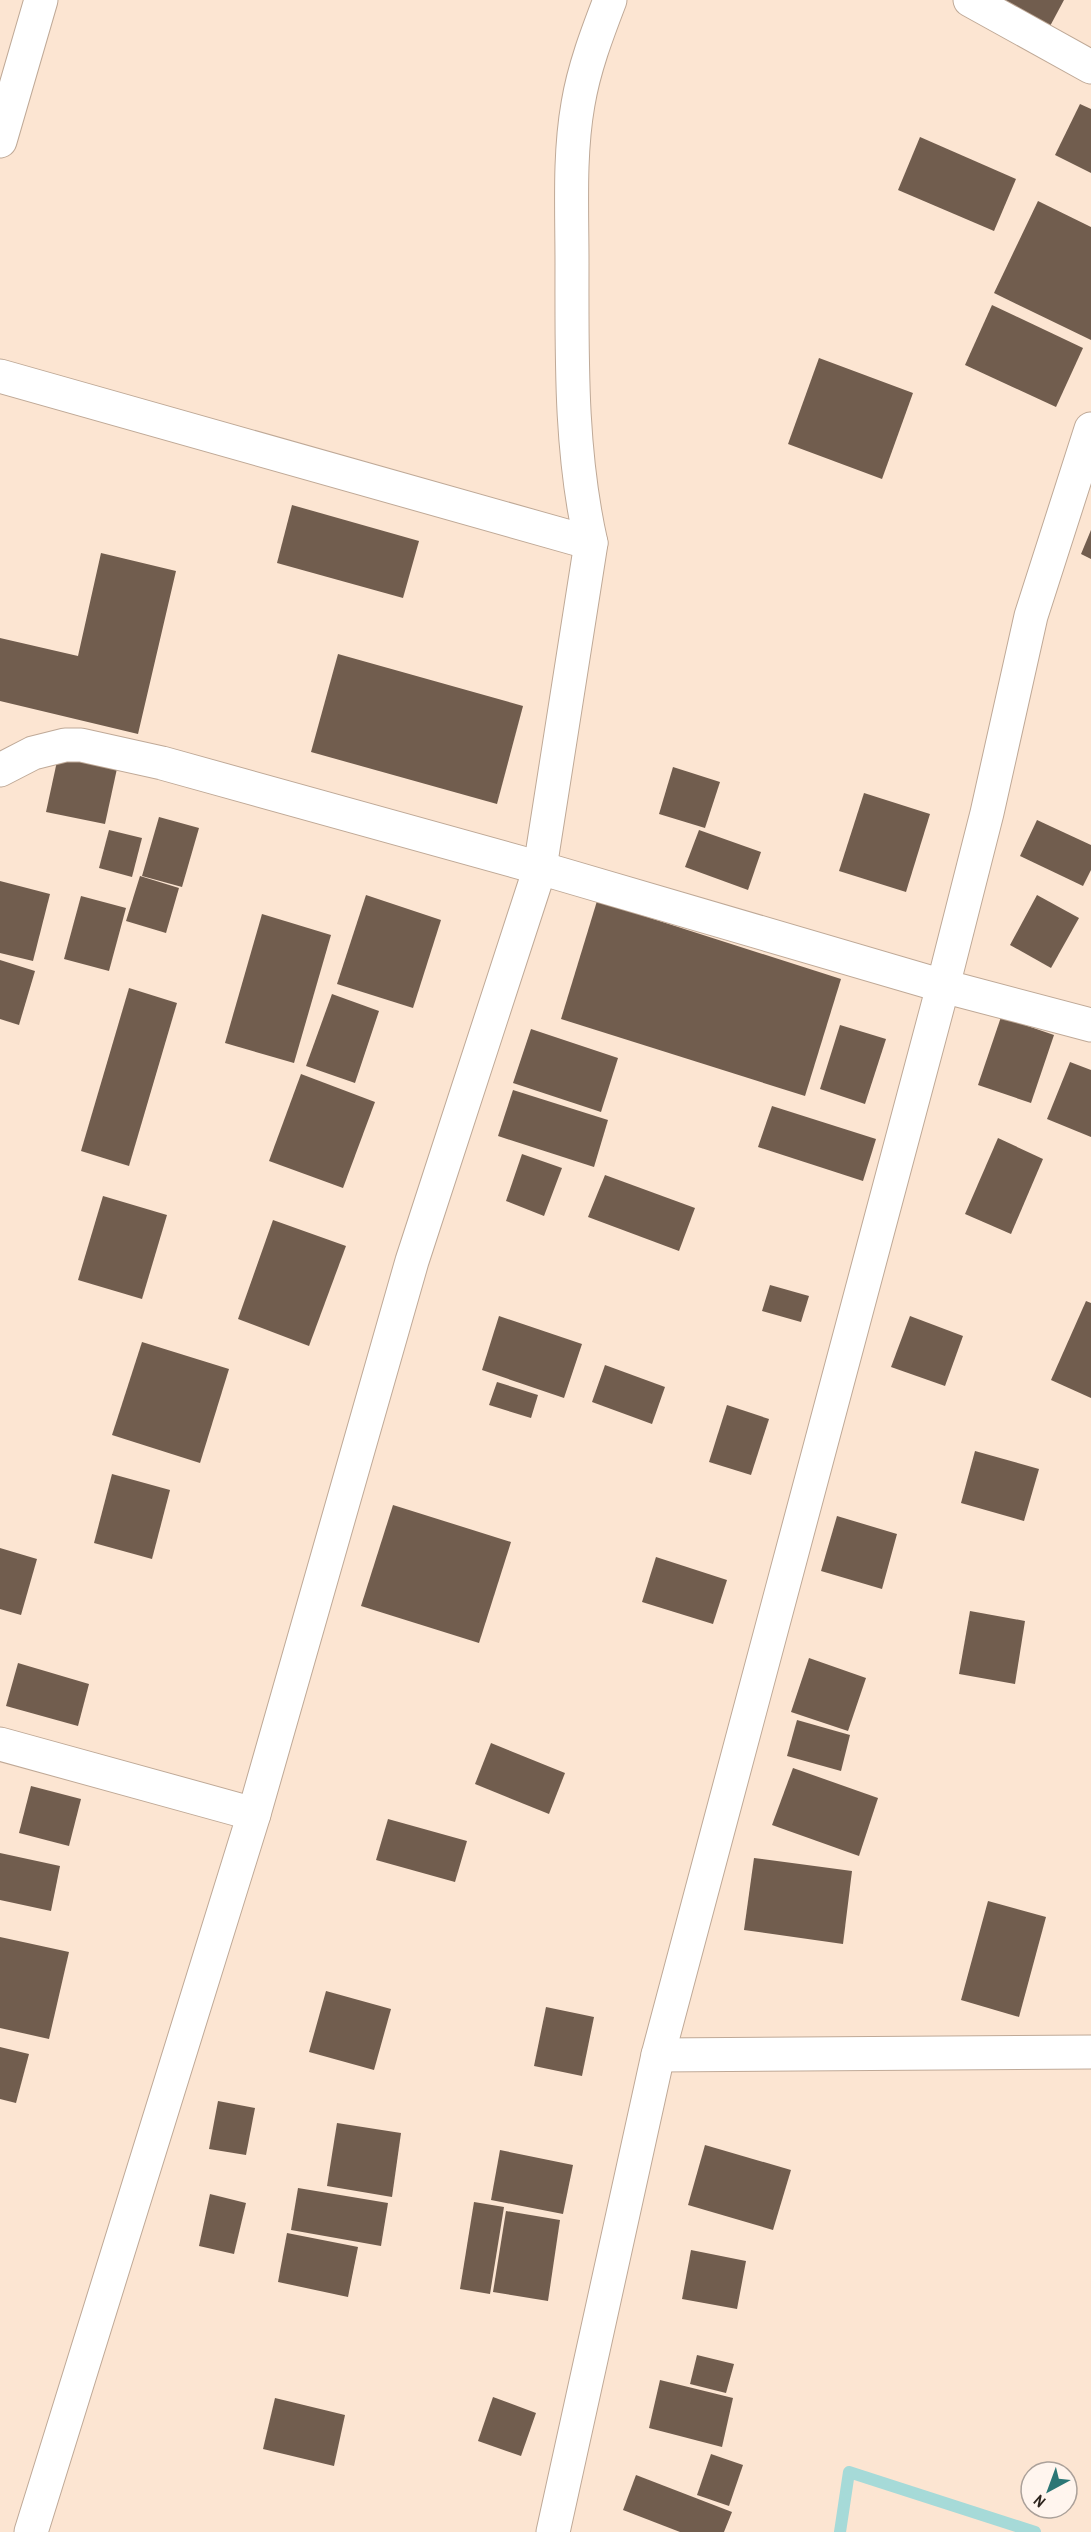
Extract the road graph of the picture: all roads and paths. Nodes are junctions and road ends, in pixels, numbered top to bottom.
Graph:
1 (41, 0) edge
2 (610, 0) edge
3 (970, 0) edge
4 (1091, 67) edge
5 (0, 141) edge
6 (0, 376) edge
7 (1091, 429) edge
8 (591, 543) junction
9 (0, 770) edge
10 (540, 868) junction
11 (943, 986) junction
12 (1091, 1024) edge
13 (0, 1744) edge
14 (254, 1814) junction
15 (1091, 2052) edge
16 (658, 2055) junction
17 (31, 2532) edge
18 (553, 2532) edge

1 - 5 street
2 - 8 street
3 - 4 street
6 - 8 street
7 - 11 street
8 - 10 street
9 - 10 street
10 - 11 street
10 - 14 street
11 - 12 street
11 - 16 street
13 - 14 street
14 - 17 street
15 - 16 street
16 - 18 street

